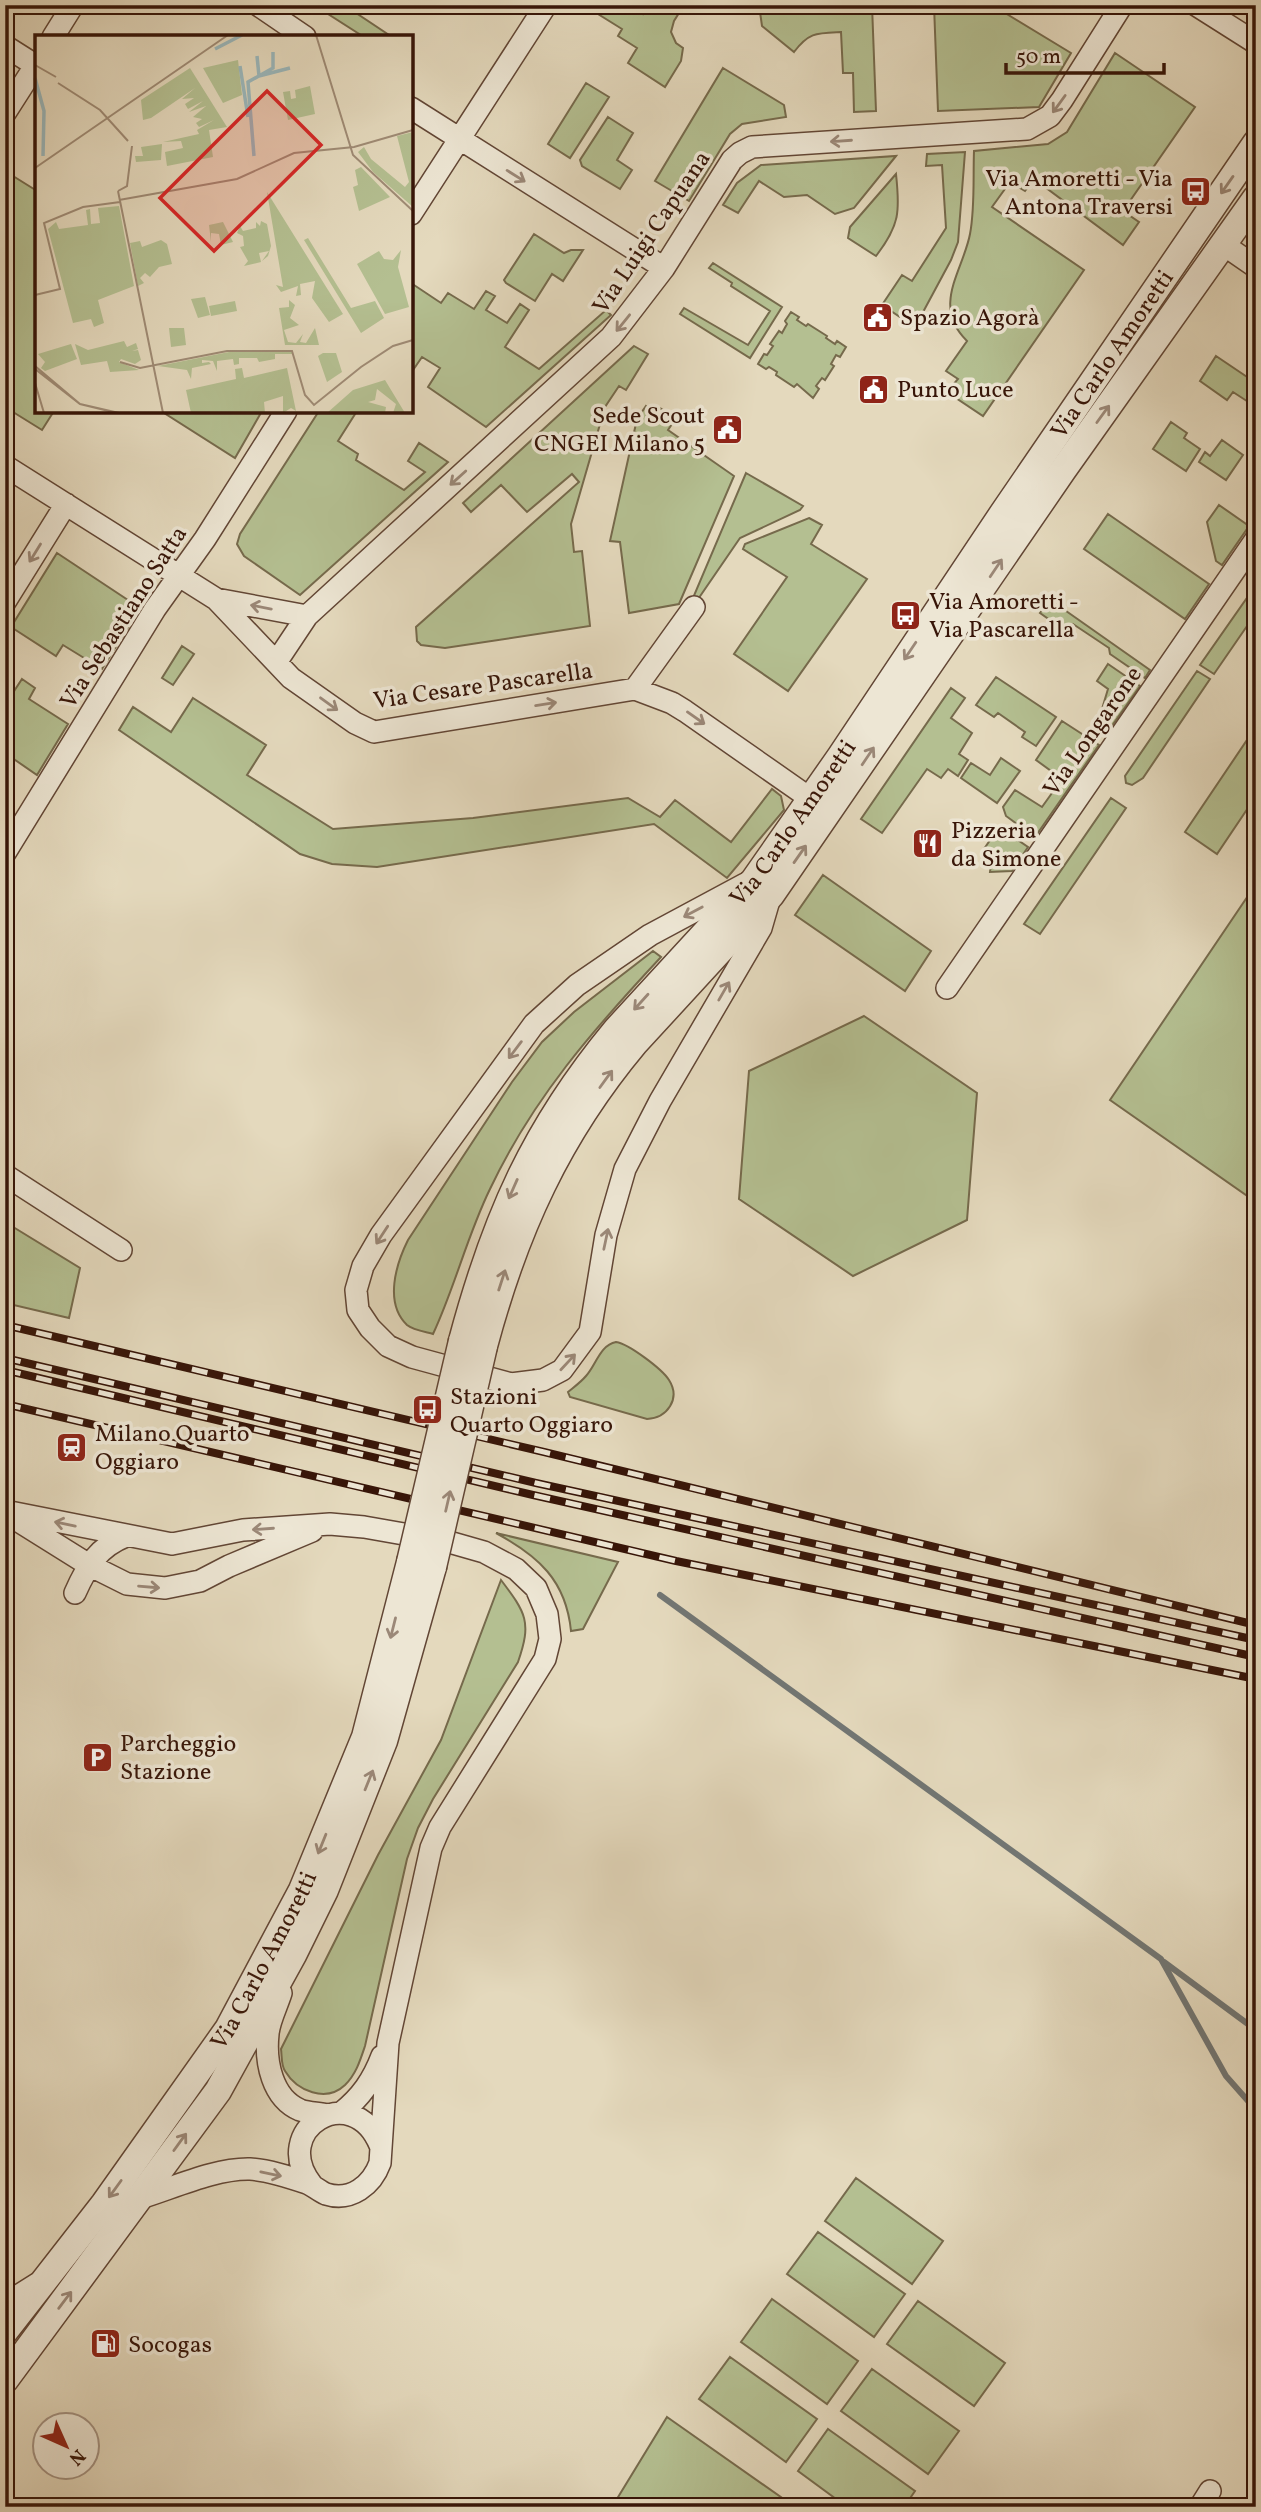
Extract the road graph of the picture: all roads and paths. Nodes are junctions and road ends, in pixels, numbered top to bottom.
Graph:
1 (73, 5) edge
2 (258, 5) edge
3 (545, 5) edge
4 (1122, 5) edge
5 (1196, 5) edge
6 (54, 35) edge
7 (301, 35) edge
8 (1256, 43) edge
9 (5, 46) edge
10 (35, 63) edge
11 (35, 66) edge
12 (413, 109) edge
13 (5, 113) edge
14 (458, 140) junction
15 (1256, 143) edge
16 (1256, 198) edge
17 (413, 211) edge
18 (1224, 245) junction
19 (1256, 267) edge
20 (664, 268) junction
21 (285, 413) edge
22 (5, 466) edge
23 (66, 505) junction
24 (1256, 540) edge
25 (179, 576) junction
26 (216, 599) junction
27 (5, 601) edge
28 (694, 607) dead end
29 (307, 616) junction
30 (277, 660) junction
31 (635, 689) junction
32 (811, 799) junction
33 (5, 853) edge
34 (762, 887) junction
35 (947, 988) dead end
36 (5, 1175) edge
37 (121, 1250) dead end
38 (5, 1512) edge
39 (330, 1524) junction
40 (126, 1535) junction
41 (196, 1541) junction
42 (89, 1565) junction
43 (421, 1565) junction
44 (212, 1575) junction
45 (75, 1593) dead end
46 (293, 1955) junction
47 (388, 2043) junction
48 (334, 2114) junction
49 (380, 2146) junction
50 (312, 2185) junction
51 (140, 2198) junction
52 (45, 2279) junction
53 (5, 2304) edge
54 (5, 2331) edge
55 (5, 2380) edge

1 - 6 street
2 - 7 street
3 - 14 street
4 -> 20 street, Via Luigi Capuana
5 - 8 street
9 - 10 street
11 - 13 street
12 - 14 street
14 - 17 street
14 -> 20 street
15 -> 32 street, Via Carlo Amoretti
16 - 18 street, Via Carlo Amoretti
18 - 19 street
34 -> 18 street, Via Carlo Amoretti
20 -> 29 street, Via Luigi Capuana
21 - 25 street, Via Sebastiano Satta
22 - 23 street, Via Cesare Pascarella
23 - 25 street, Via Cesare Pascarella
23 -> 27 street
24 - 35 street, Via Longarone
25 - 26 street, Via Cesare Pascarella
25 - 33 street, Via Sebastiano Satta
29 -> 26 street
26 - 30 street, Via Cesare Pascarella
28 - 31 street
29 - 30 street, Via Luigi Capuana
30 -> 31 street, Via Cesare Pascarella
31 -> 32 street
32 - 34 street, Via Carlo Amoretti
34 -> 34 street, Via Carlo Amoretti
34 - 43 street, Via Carlo Amoretti, bridge
36 - 37 street
40 -> 38 street
38 - 42 street
39 -> 41 street
39 - 44 street
39 - 47 street
40 - 41 street
40 - 42 street
41 - 44 street
42 -> 44 street
42 - 45 street
46 -> 43 street, Via Carlo Amoretti
43 -> 52 street, Via Carlo Amoretti
46 - 48 street, Via Carlo Amoretti
51 -> 46 street, Via Carlo Amoretti
47 - 48 street
47 - 49 street
48 - 49 street, Via Carlo Amoretti
48 - 50 street
49 - 50 street
51 -> 50 street
55 -> 51 street, Via Carlo Amoretti
52 - 53 street
52 - 54 street, Via Carlo Amoretti

